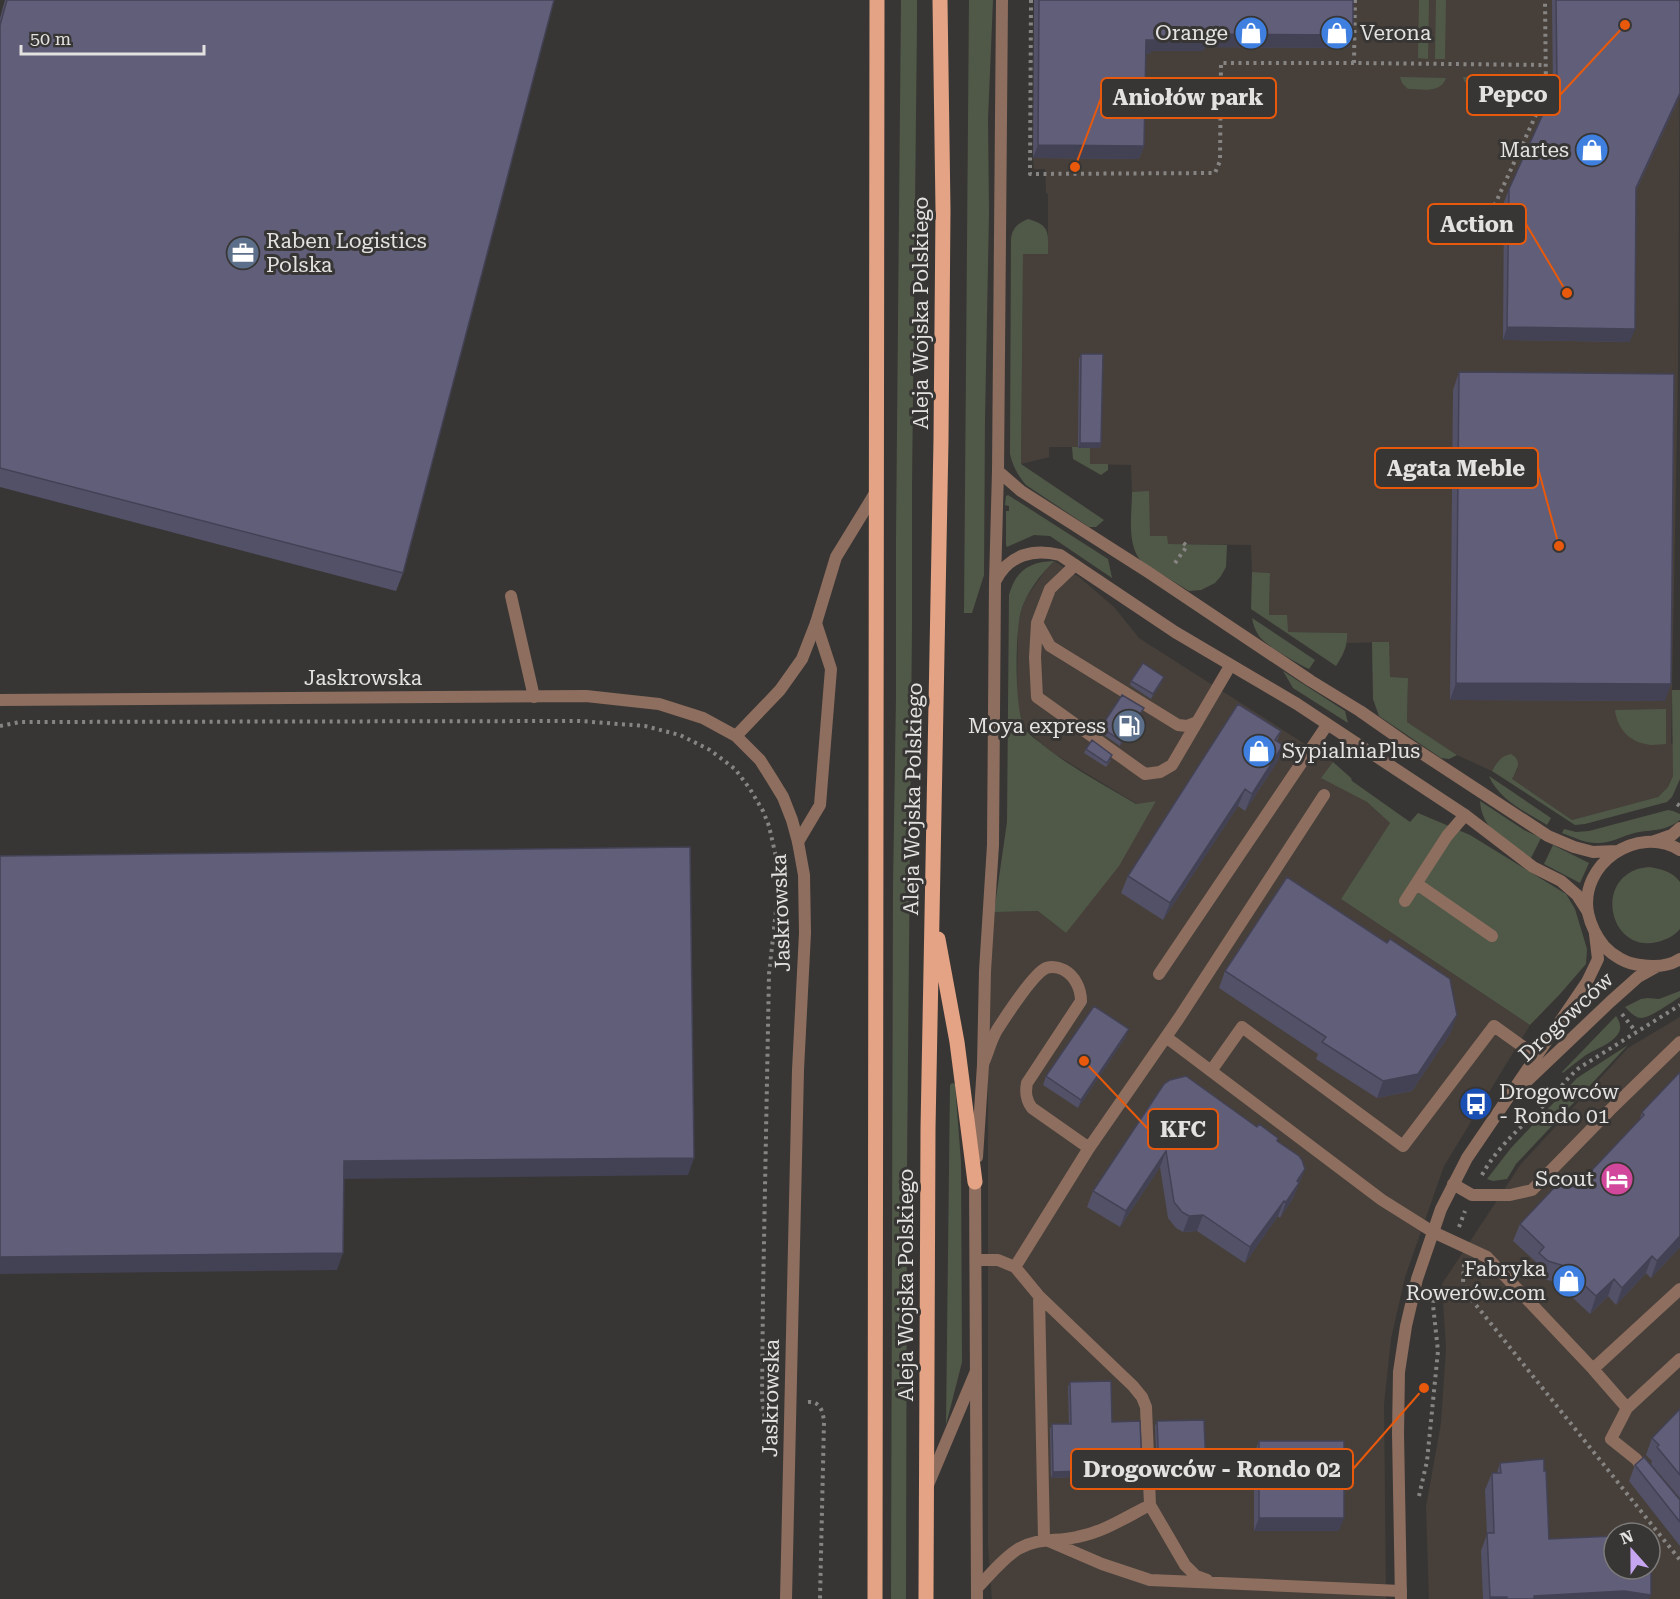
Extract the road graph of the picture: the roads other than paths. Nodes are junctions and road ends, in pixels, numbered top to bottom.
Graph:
1 (877, 0) edge
2 (940, 0) edge
3 (1002, 0) edge
4 (998, 471) junction
5 (876, 490) junction
6 (1075, 565) junction
7 (994, 582) junction
8 (511, 596) dead end
9 (816, 623) junction
10 (1037, 623) junction
11 (1230, 666) junction
12 (534, 697) junction
13 (0, 700) edge
14 (1197, 722) junction
15 (1327, 725) junction
16 (736, 736) junction
17 (1324, 795) dead end
18 (1465, 815) junction
19 (1680, 828) edge
20 (798, 842) junction
21 (1654, 842) junction
22 (1680, 850) edge
23 (1617, 851) junction
24 (1417, 884) junction
25 (1406, 901) dead end
26 (932, 907) junction
27 (1588, 912) junction
28 (1594, 934) junction
29 (1492, 936) dead end
30 (1680, 959) edge
31 (1656, 967) junction
32 (1159, 974) dead end
33 (1166, 1037) junction
34 (1680, 1042) edge
35 (1536, 1056) junction
36 (983, 1065) junction
37 (1210, 1071) junction
38 (1506, 1100) junction
39 (1089, 1148) junction
40 (975, 1182) junction
41 (1454, 1184) junction
42 (1433, 1233) junction
43 (976, 1260) junction
44 (1015, 1267) junction
45 (1680, 1289) edge
46 (1039, 1296) junction
47 (1680, 1359) edge
48 (1593, 1369) junction
49 (976, 1371) junction
50 (1628, 1408) junction
51 (1658, 1485) edge
52 (926, 1489) junction
53 (1150, 1505) junction
54 (1044, 1539) junction
55 (1211, 1582) junction
56 (977, 1593) edge
57 (1401, 1595) edge
58 (786, 1599) edge
59 (875, 1599) edge
60 (926, 1599) edge

1 - 5 main road, Aleja Wojska Polskiego
2 - 26 main road, Aleja Wojska Polskiego
3 - 4 street
4 - 7 street
4 - 23 street
5 - 9 street
5 - 59 main road, Aleja Wojska Polskiego
6 - 7 street
6 - 10 street
6 - 11 street
7 - 36 street
8 - 12 street
9 - 16 street
9 - 20 street
10 - 14 street
10 - 14 street
11 - 14 street
11 - 15 street
12 - 13 street, Jaskrowska
12 - 16 street, Jaskrowska
15 - 18 street
15 - 32 street
16 - 20 street, Jaskrowska
17 - 33 street
18 - 24 street
18 - 27 street
19 - 21 street
20 - 58 street, Jaskrowska
21 - 22 street
21 - 23 street
23 - 27 street
24 - 25 street
24 - 29 street
26 - 40 main road
26 - 52 main road, Aleja Wojska Polskiego
27 - 28 street, Drogowców
28 - 31 street
28 - 35 street, Drogowców
30 - 31 street
31 - 38 street, Drogowców
33 - 37 street
33 - 39 street
34 - 41 street
35 - 37 street
35 - 38 street, Drogowców
36 - 39 street
36 - 40 street
37 - 42 street
38 - 41 street, Drogowców
39 - 44 street
40 - 43 street
41 - 42 street, Drogowców
42 - 48 street
42 - 57 street, Drogowców
43 - 44 street
43 - 49 street
44 - 46 street
45 - 48 street
46 - 53 street
46 - 54 street
47 - 50 street
48 - 50 street
49 - 52 street
49 - 56 street
50 - 51 street
52 - 60 main road, Aleja Wojska Polskiego
53 - 54 street
53 - 55 street
54 - 55 street
54 - 56 street
55 - 57 street

